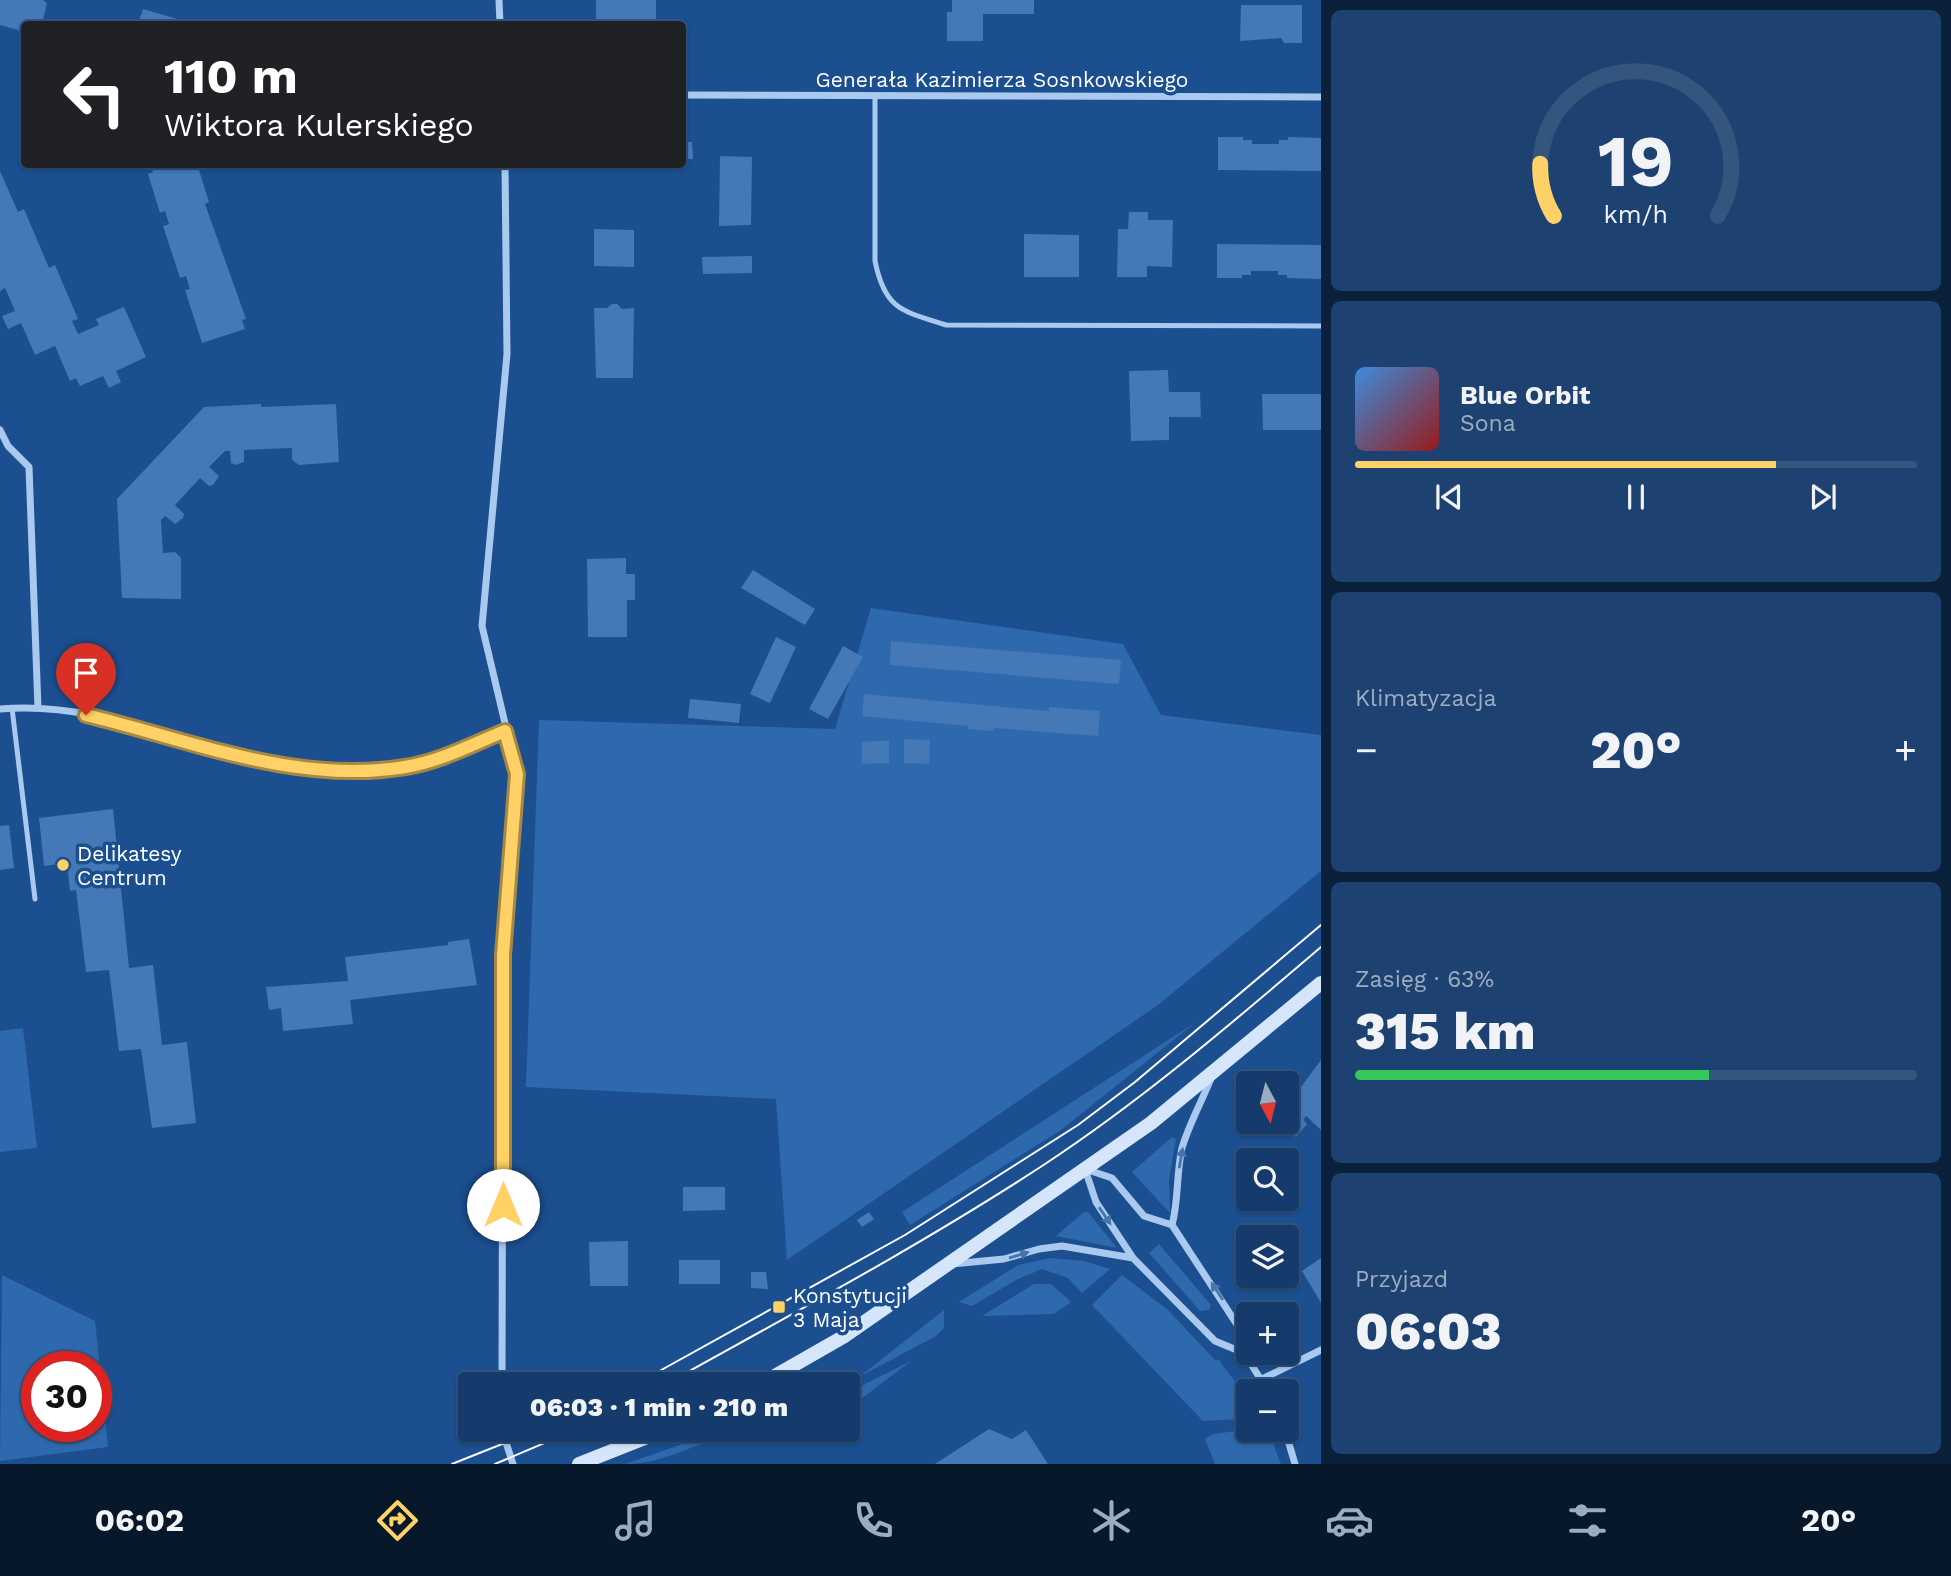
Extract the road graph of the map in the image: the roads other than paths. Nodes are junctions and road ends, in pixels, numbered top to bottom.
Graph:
1 (499, 0) edge
2 (500, 21) edge
3 (686, 95) edge
4 (875, 96) junction
5 (1321, 97) edge
6 (505, 168) edge
7 (1321, 326) edge
8 (0, 430) edge
9 (12, 708) junction
10 (38, 708) junction
11 (0, 709) edge
12 (505, 731) junction
13 (35, 899) dead end
14 (1321, 983) edge
15 (1213, 1074) junction
16 (1085, 1169) junction
17 (1172, 1225) junction
18 (1133, 1258) junction
19 (951, 1264) junction
20 (1236, 1323) edge
21 (1236, 1350) edge
22 (1321, 1350) edge
23 (1253, 1365) edge
24 (502, 1372) edge
25 (782, 1372) edge
26 (1262, 1378) joint
27 (506, 1442) edge
28 (635, 1442) edge
29 (1289, 1442) edge
30 (513, 1464) edge
31 (579, 1464) edge
32 (1295, 1464) edge

1 - 2 street
3 - 4 street, Generała Kazimierza Sosnkowskiego
4 - 5 street, Generała Kazimierza Sosnkowskiego
4 - 7 lane
6 - 12 street
8 - 10 street
9 - 10 street
9 - 11 street
9 - 13 lane
10 - 12 street
12 - 24 street
14 - 15 street
15 - 16 street
17 -> 15 street
16 - 17 street
16 -> 18 street
16 - 19 street
20 -> 17 street
19 -> 18 street
18 - 21 street
19 - 25 street
22 - 26 street
23 - 26 street
27 - 30 street
28 - 31 street
29 - 32 street

